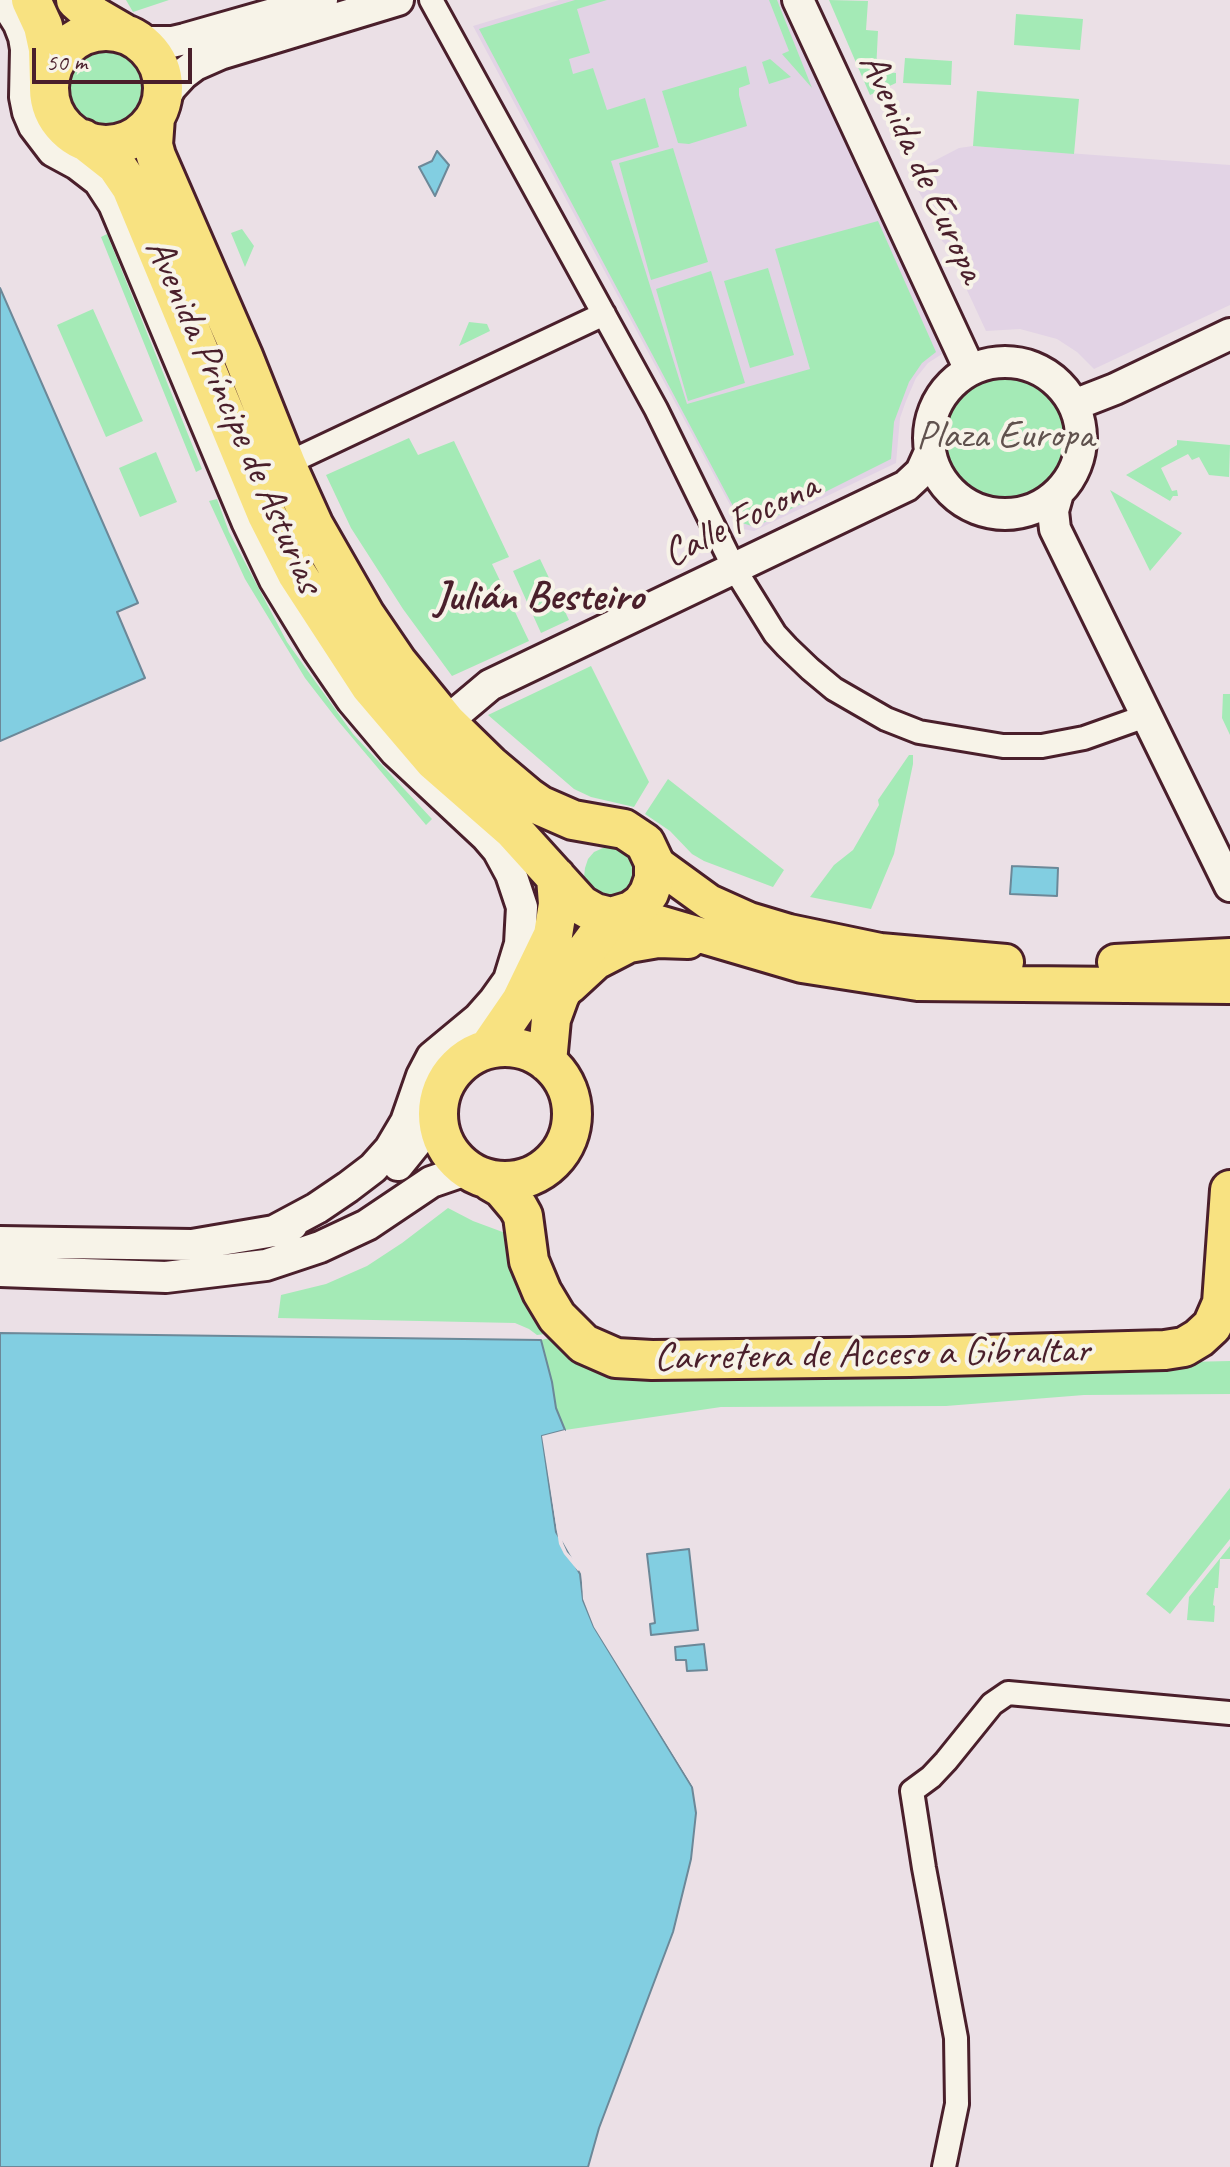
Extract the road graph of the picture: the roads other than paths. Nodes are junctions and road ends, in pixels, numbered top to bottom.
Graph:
1 (4, 0) edge
2 (31, 0) edge
3 (76, 0) edge
4 (322, 0) edge
5 (398, 0) edge
6 (431, 0) edge
7 (798, 0) edge
8 (131, 38) junction
9 (49, 85) junction
10 (158, 111) junction
11 (83, 139) junction
12 (604, 314) junction
13 (1230, 334) edge
14 (970, 370) junction
15 (1074, 405) junction
16 (930, 452) junction
17 (286, 464) junction
18 (906, 486) junction
19 (949, 488) junction
20 (1058, 493) junction
21 (1023, 512) junction
22 (1055, 529) junction
23 (734, 568) junction
24 (1146, 716) junction
25 (446, 722) junction
26 (654, 862) junction
27 (556, 877) junction
28 (1230, 886) edge
29 (618, 915) junction
30 (734, 946) junction
31 (1230, 956) edge
32 (1230, 986) edge
33 (559, 997) junction
34 (488, 1049) junction
35 (547, 1062) junction
36 (437, 1112) junction
37 (478, 1175) junction
38 (1230, 1190) edge
39 (274, 1231) junction
40 (0, 1242) edge
41 (0, 1271) edge
42 (1230, 1713) edge
43 (944, 2167) edge

1 - 39 street
2 - 9 highway
3 - 8 highway
4 - 8 street
5 - 10 street
6 - 12 street
7 - 14 street, Avenida de Europa
8 - 9 highway
8 - 10 highway
9 - 11 highway
10 - 11 highway
10 - 17 highway, Avenida Príncipe de Asturias
11 - 27 highway, Avenida Príncipe de Asturias
12 - 17 street
12 - 23 street
13 - 15 street
14 - 15 street
14 - 16 street
15 - 20 street
16 - 18 street, Calle Focona
16 - 19 street
17 - 25 highway, Avenida Príncipe de Asturias
18 - 19 street, Calle Focona
18 - 23 street, Calle Focona
19 - 21 street
20 - 21 street
20 - 22 street
21 - 22 street
22 - 24 street
23 - 24 street
23 - 25 street, Calle Focona
24 - 28 street
25 - 26 highway, Avenida Príncipe de Asturias
26 - 29 highway
26 - 31 main road, Avenida Príncipe de Asturias
27 - 29 highway, Avenida Príncipe de Asturias
27 - 34 highway
29 - 30 main road, Avenida Príncipe de Asturias
29 - 33 highway
30 - 32 main road, Avenida Príncipe de Asturias
30 - 33 main road
33 - 35 highway
34 - 35 highway
34 - 36 highway
35 - 37 highway
36 - 37 highway
36 - 39 street
37 - 38 highway, Carretera de Acceso a Gibraltar
37 - 41 street
39 - 40 street
42 - 43 street

